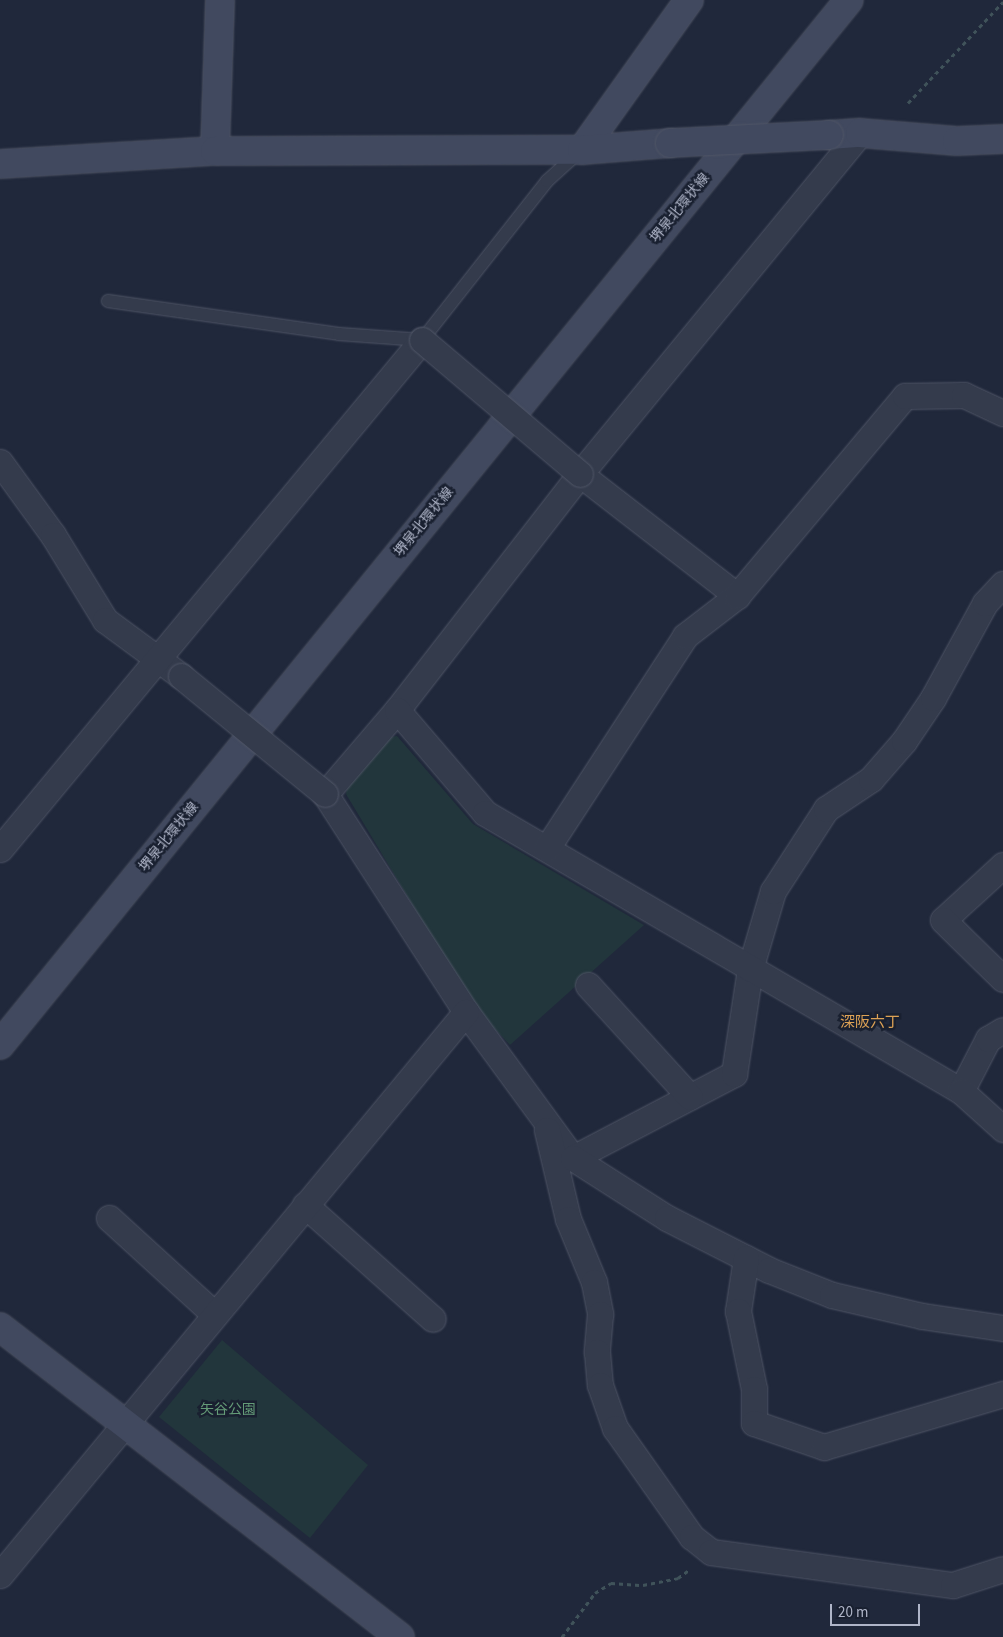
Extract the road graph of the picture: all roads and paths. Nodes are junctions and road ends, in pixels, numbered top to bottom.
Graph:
1 (220, 0) edge
2 (689, 0) edge
3 (849, 0) edge
4 (1003, 2) edge
5 (908, 103) dead end
6 (860, 133) junction
7 (1003, 139) edge
8 (582, 150) junction
9 (215, 151) junction
10 (0, 164) edge
11 (108, 301) dead end
12 (422, 340) junction
13 (1003, 413) edge
14 (0, 462) edge
15 (580, 474) junction
16 (1003, 584) edge
17 (737, 596) junction
18 (155, 659) junction
19 (397, 710) junction
20 (325, 794) junction
21 (547, 848) junction
22 (0, 849) edge
23 (1003, 865) edge
24 (750, 970) junction
25 (1003, 978) edge
26 (588, 984) dead end
27 (466, 1012) junction
28 (1003, 1030) edge
29 (0, 1045) edge
30 (961, 1091) junction
31 (690, 1097) junction
32 (545, 1120) junction
33 (1003, 1129) edge
34 (573, 1158) junction
35 (305, 1205) junction
36 (109, 1218) dead end
37 (746, 1258) junction
38 (214, 1314) junction
39 (433, 1319) dead end
40 (0, 1327) edge
41 (1003, 1328) edge
42 (1003, 1394) edge
43 (124, 1423) junction
44 (710, 1552) junction
45 (1003, 1569) edge
46 (0, 1574) edge
47 (400, 1637) edge
48 (562, 1637) edge

1 - 9 street
2 - 8 street
3 - 29 street, 堺泉北環状線
4 - 5 path
6 - 7 street
6 - 8 street, bridge
6 - 15 street
8 - 9 street
8 - 12 lane
9 - 10 street
11 - 12 lane
12 - 15 street, bridge
12 - 18 street
13 - 17 street
14 - 18 street
15 - 17 street
15 - 19 street
16 - 24 street
17 - 21 street
18 - 20 street, bridge
18 - 22 street
19 - 20 street
19 - 21 street
20 - 27 street
21 - 24 street
23 - 25 street
24 - 30 street
24 - 31 street
26 - 31 street
27 - 32 street
27 - 35 street
28 - 30 street
30 - 33 street
31 - 34 street
32 - 34 street
32 - 44 street
34 - 37 street
35 - 38 street
35 - 39 street
36 - 38 street
37 - 41 street
37 - 42 street
38 - 43 street
40 - 43 street
43 - 46 street
43 - 47 street
44 - 45 street
44 - 48 path

